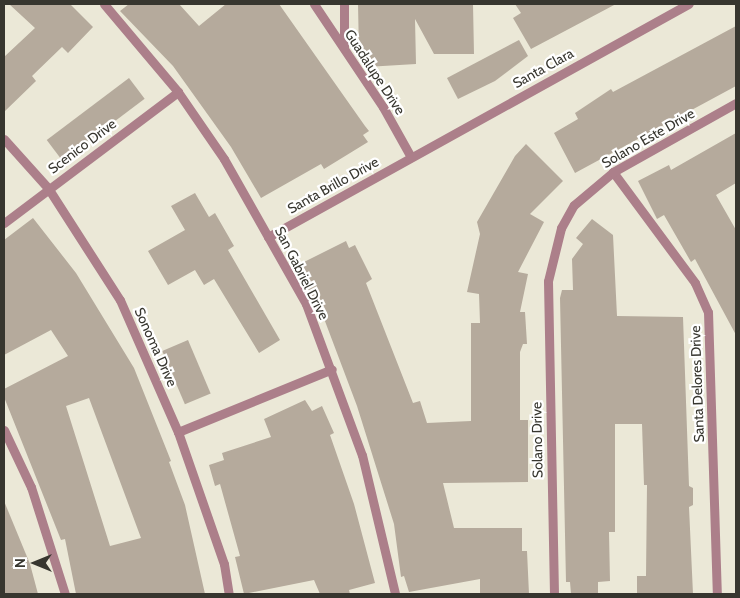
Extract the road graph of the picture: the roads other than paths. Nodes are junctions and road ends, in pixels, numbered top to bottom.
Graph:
1 (104, 4) edge
2 (314, 4) edge
3 (344, 4) edge
4 (689, 4) edge
5 (344, 50) junction
6 (178, 92) junction
7 (736, 103) edge
8 (4, 139) edge
9 (411, 157) junction
10 (613, 172) junction
11 (48, 188) junction
12 (4, 223) edge
13 (268, 237) junction
14 (548, 285) joint
15 (332, 369) junction
16 (4, 430) edge
17 (178, 432) junction
18 (65, 594) edge
19 (229, 594) edge
20 (396, 594) edge
21 (554, 594) edge
22 (717, 594) edge

1 - 6 lane, San Gabriel Drive
2 - 5 lane, Guadalupe Drive
3 - 5 lane
4 - 9 lane, Santa Clara
5 - 9 lane, Guadalupe Drive
6 - 11 lane, Scenico Drive
6 - 13 lane, San Gabriel Drive
7 - 10 lane, Solano Este Drive
8 - 11 lane, Sonoma Drive
9 - 13 lane, Santa Brillo Drive
10 - 14 lane, Solano Este Drive
10 - 22 lane, Santa Delores Drive
11 - 12 lane, Scenico Drive
11 - 17 lane, Sonoma Drive
13 - 15 lane, San Gabriel Drive
14 - 21 lane, Solano Drive
15 - 17 lane
15 - 20 lane, San Gabriel Drive
16 - 18 lane
17 - 19 lane, Sonoma Drive

